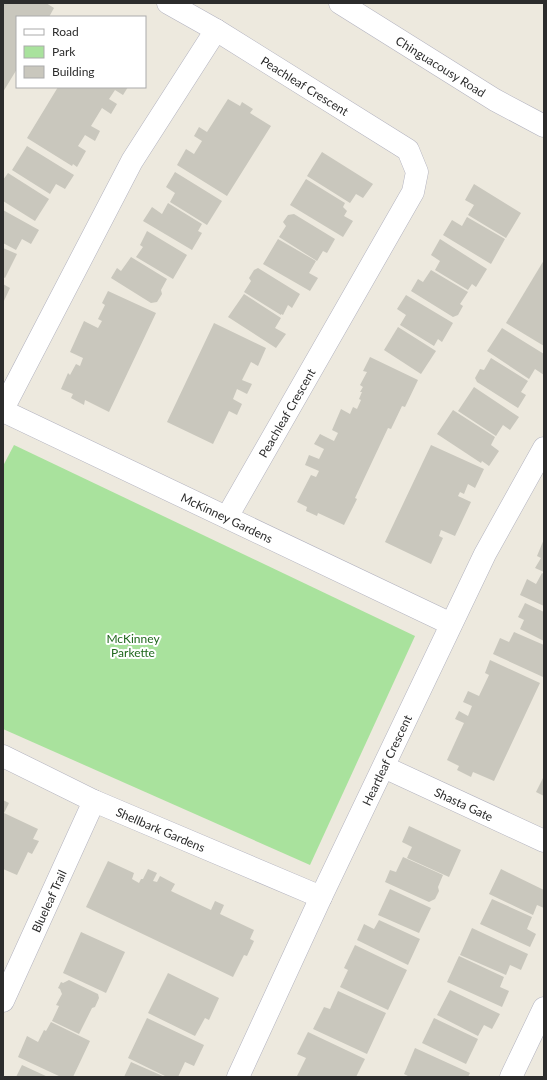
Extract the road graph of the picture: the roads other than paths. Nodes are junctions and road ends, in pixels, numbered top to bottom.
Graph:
1 (168, 3) edge
2 (340, 3) edge
3 (216, 30) junction
4 (544, 126) edge
5 (3, 410) edge
6 (544, 448) edge
7 (227, 517) junction
8 (451, 624) junction
9 (3, 756) edge
10 (384, 767) junction
11 (94, 801) junction
12 (544, 841) edge
13 (321, 897) junction
14 (3, 1001) edge
15 (544, 1008) edge
16 (238, 1077) edge
17 (511, 1077) edge

1 - 3 street, Peachleaf Crescent
2 - 4 street, Chinguacousy Road
3 - 5 street
3 - 7 street, Peachleaf Crescent
5 - 7 street, McKinney Gardens
6 - 8 street, Heartleaf Crescent
7 - 8 street, McKinney Gardens
8 - 10 street, Heartleaf Crescent
9 - 11 street, Shellbark Gardens
10 - 12 street, Shasta Gate
10 - 13 street, Heartleaf Crescent
11 - 13 street, Shellbark Gardens
11 - 14 street, Blueleaf Trail
13 - 16 street, Heartleaf Crescent
15 - 17 street

